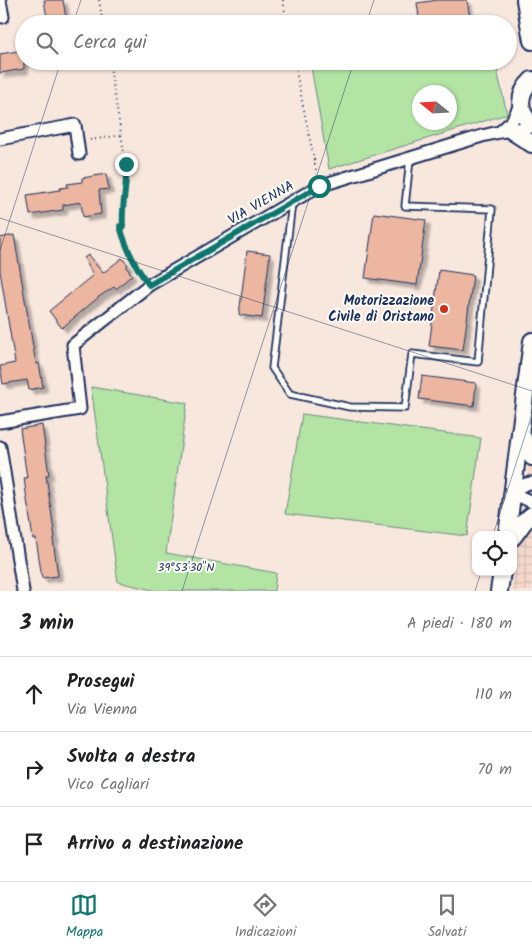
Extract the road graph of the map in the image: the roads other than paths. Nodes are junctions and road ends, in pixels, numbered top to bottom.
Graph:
1 (525, 0) edge
2 (0, 1) edge
3 (3, 17) dead end
4 (532, 41) edge
5 (532, 65) edge
6 (530, 82) edge
7 (521, 103) junction
8 (532, 125) edge
9 (507, 131) junction
10 (0, 139) edge
11 (532, 144) edge
12 (79, 154) dead end
13 (410, 158) junction
14 (292, 203) junction
15 (532, 341) edge
16 (0, 422) edge
17 (520, 431) junction
18 (0, 447) edge
19 (532, 457) edge
20 (532, 483) edge
21 (512, 492) junction
22 (532, 502) edge
23 (532, 515) edge
24 (507, 531) edge
25 (517, 532) edge
26 (501, 576) edge
27 (23, 591) edge
28 (499, 591) edge

1 - 4 main road
2 - 3 street
5 - 6 main road
6 - 7 main road
7 - 8 main road
7 - 9 street
8 - 9 street, VIA VIENNA
9 - 11 main road
9 - 13 street, VIA VIENNA
10 - 12 street
13 - 14 street, VIA VIENNA
13 - 14 lane
14 - 16 street, VIA VIENNA
15 - 17 main road
17 - 19 main road
17 - 21 main road
18 - 27 street
20 - 21 street
21 - 22 street
21 - 24 main road
23 - 25 main road
26 - 28 main road

